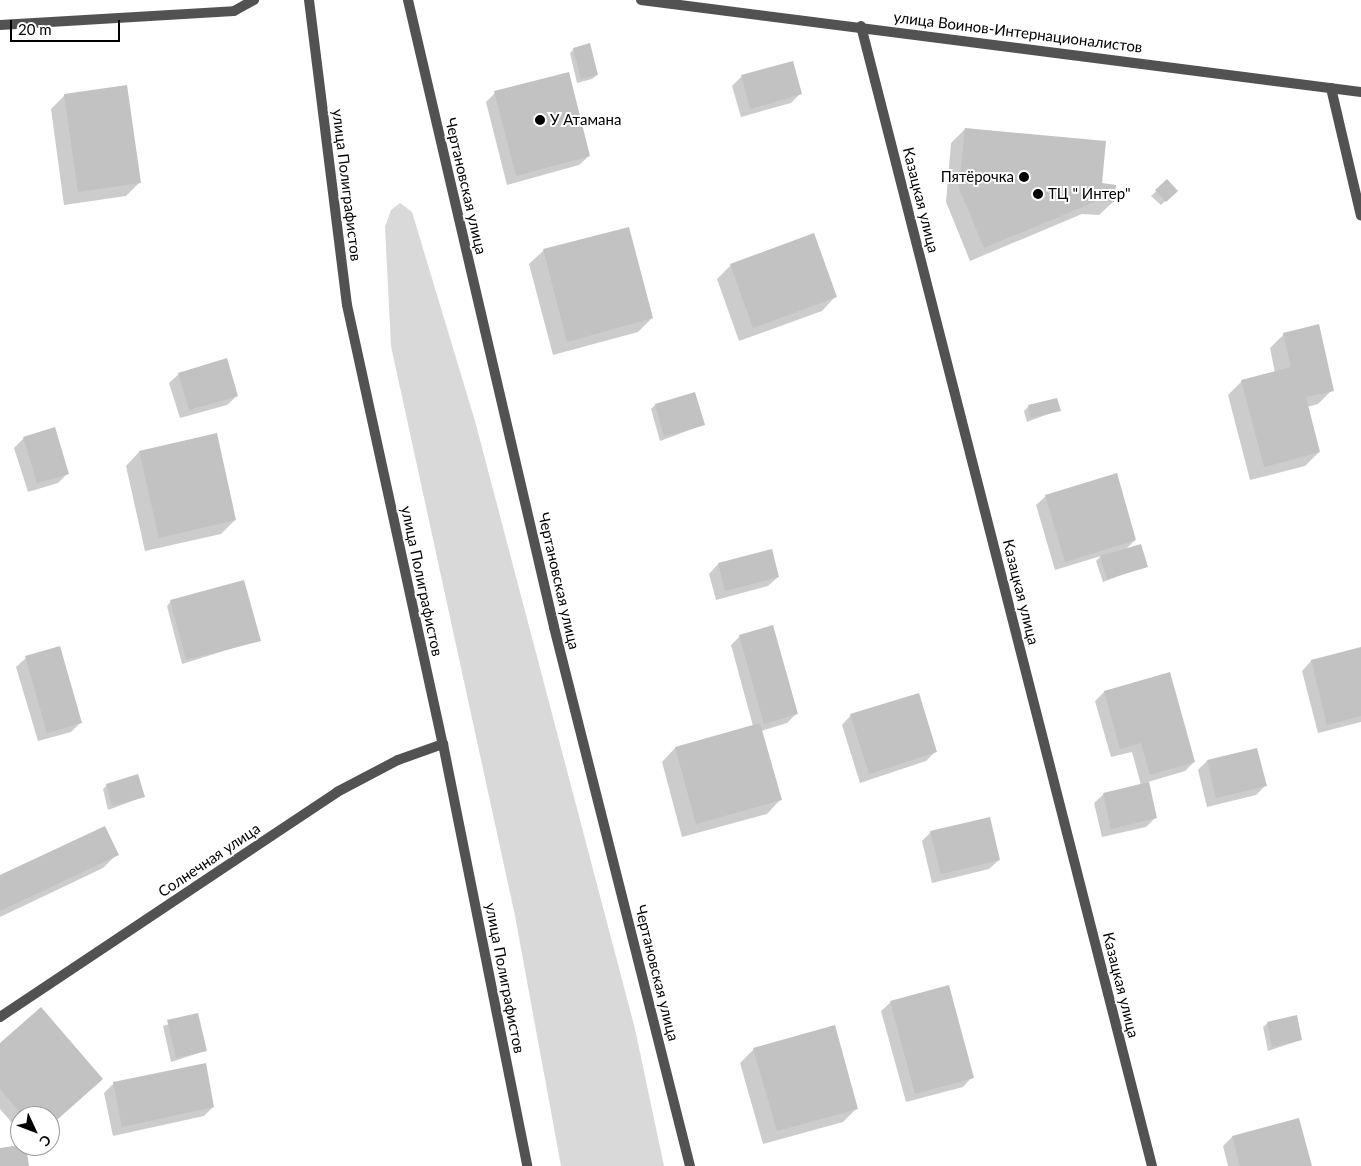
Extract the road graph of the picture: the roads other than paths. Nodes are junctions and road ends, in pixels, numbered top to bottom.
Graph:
1 (254, 0) edge
2 (309, 0) edge
3 (408, 0) edge
4 (641, 0) edge
5 (0, 25) edge
6 (861, 26) junction
7 (1331, 88) junction
8 (1361, 92) edge
9 (1361, 216) edge
10 (443, 744) junction
11 (0, 1017) edge
12 (527, 1166) edge
13 (690, 1166) edge
14 (1152, 1166) edge

1 - 5 street
2 - 10 street, улица Полиграфистов
3 - 13 street, Чертановская улица
4 - 6 street, улица Воинов-Интернационалистов
6 - 7 street, улица Воинов-Интернационалистов
6 - 14 street, Казацкая улица
7 - 8 street, улица Воинов-Интернационалистов
7 - 9 street
10 - 11 street, Солнечная улица
10 - 12 street, улица Полиграфистов

